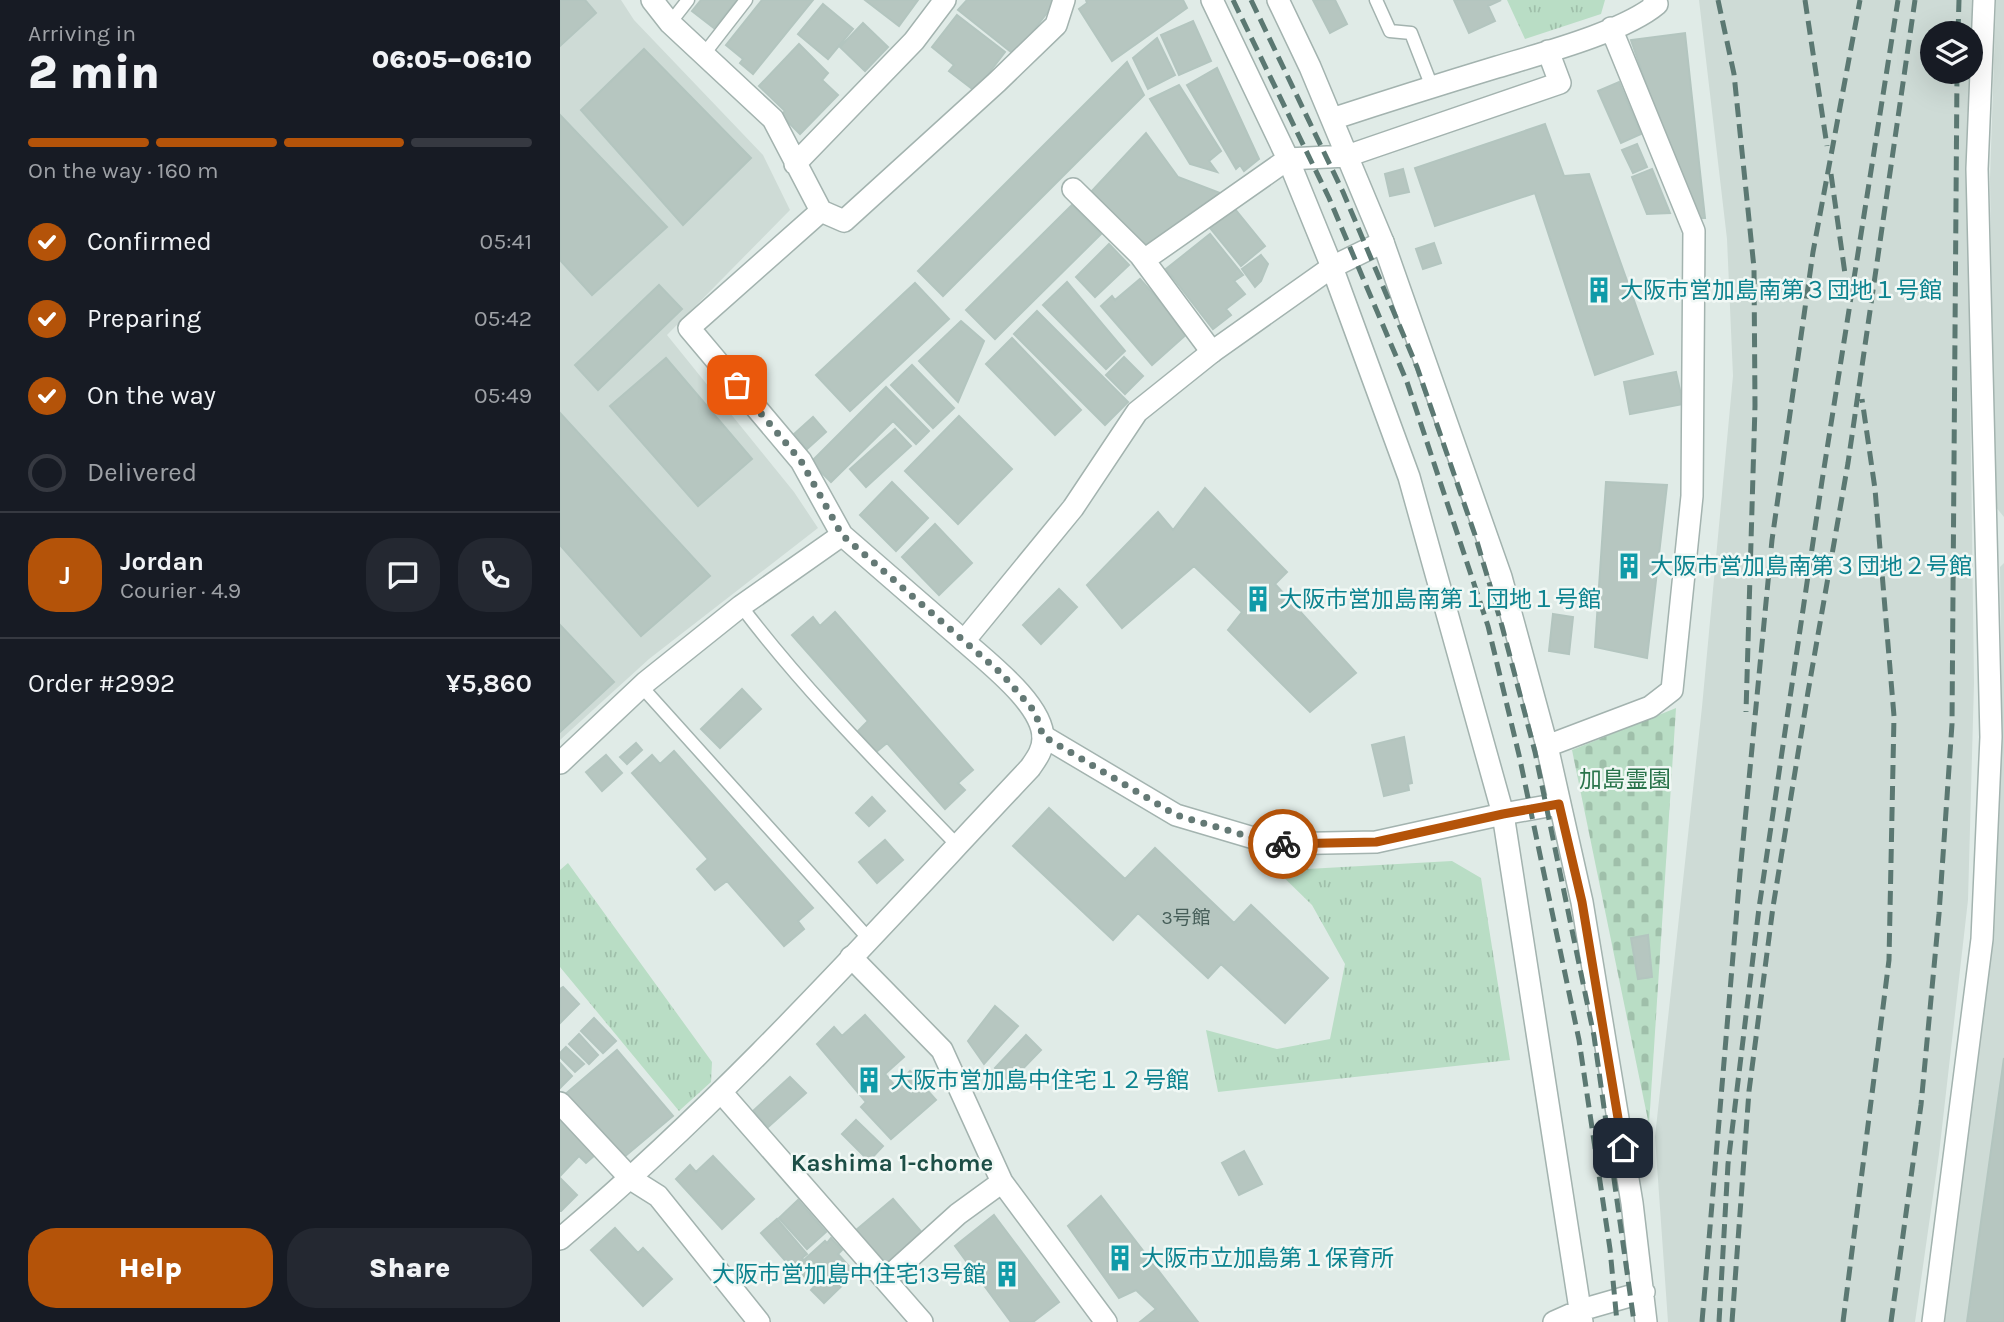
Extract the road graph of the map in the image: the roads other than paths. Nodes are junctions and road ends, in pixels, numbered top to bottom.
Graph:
1 (652, 0) edge
2 (688, 0) edge
3 (746, 0) edge
4 (945, 0) edge
5 (1064, 0) edge
6 (1212, 0) edge
7 (1278, 0) edge
8 (1376, 0) edge
9 (1654, 0) edge
10 (1984, 0) edge
11 (670, 23) junction
12 (1611, 28) junction
13 (1548, 51) junction
14 (704, 54) junction
15 (1436, 85) junction
16 (1454, 118) junction
17 (1332, 119) junction
18 (1347, 156) junction
19 (1288, 159) junction
20 (795, 164) junction
21 (1073, 190) dead end
22 (821, 211) junction
23 (1383, 242) junction
24 (1144, 260) junction
25 (1332, 267) junction
26 (1212, 352) junction
27 (842, 535) junction
28 (1995, 537) edge
29 (741, 607) junction
30 (964, 641) junction
31 (641, 686) junction
32 (1043, 736) junction
33 (1546, 746) junction
34 (560, 763) edge
35 (1559, 804) junction
36 (1503, 814) junction
37 (957, 845) junction
38 (869, 939) junction
39 (851, 957) junction
40 (722, 1092) junction
41 (560, 1103) edge
42 (631, 1179) junction
43 (1002, 1182) junction
44 (560, 1239) edge
45 (886, 1279) junction
46 (1644, 1292) junction
47 (1582, 1316) edge
48 (760, 1322) edge
49 (919, 1322) edge
50 (1106, 1322) edge
51 (1554, 1322) edge
52 (1646, 1322) edge
53 (1933, 1322) edge

1 - 11 street
2 - 11 lane
3 - 14 lane
4 - 20 street
5 - 22 street
6 - 19 street
7 - 17 street
8 - 15 lane
9 - 12 street
10 - 28 street
11 - 14 street
12 - 13 street
12 - 33 street
13 - 15 street
13 - 16 street
14 - 20 street
15 - 16 street
15 - 17 street
16 - 18 street
17 - 18 street
18 - 19 street
18 - 23 street
19 - 24 street
19 - 25 street
20 - 22 street
21 - 24 street
22 - 27 street
23 - 25 street
23 - 33 street
24 - 26 street
25 - 26 street
25 - 36 street
26 - 30 street
27 - 29 street
27 - 30 street
28 - 53 street
29 - 31 street
29 - 37 lane
30 - 32 street
31 - 34 street
31 - 38 lane
32 - 36 street
32 - 37 street
33 - 35 street
35 - 36 street
35 - 46 street
36 - 47 street
37 - 38 street
38 - 39 street
39 - 40 street
39 - 43 street
40 - 42 street
40 - 45 street
41 - 42 street
42 - 44 street
42 - 48 street
43 - 45 street
43 - 50 street
45 - 49 street
46 - 47 street
46 - 52 street
47 - 51 street

